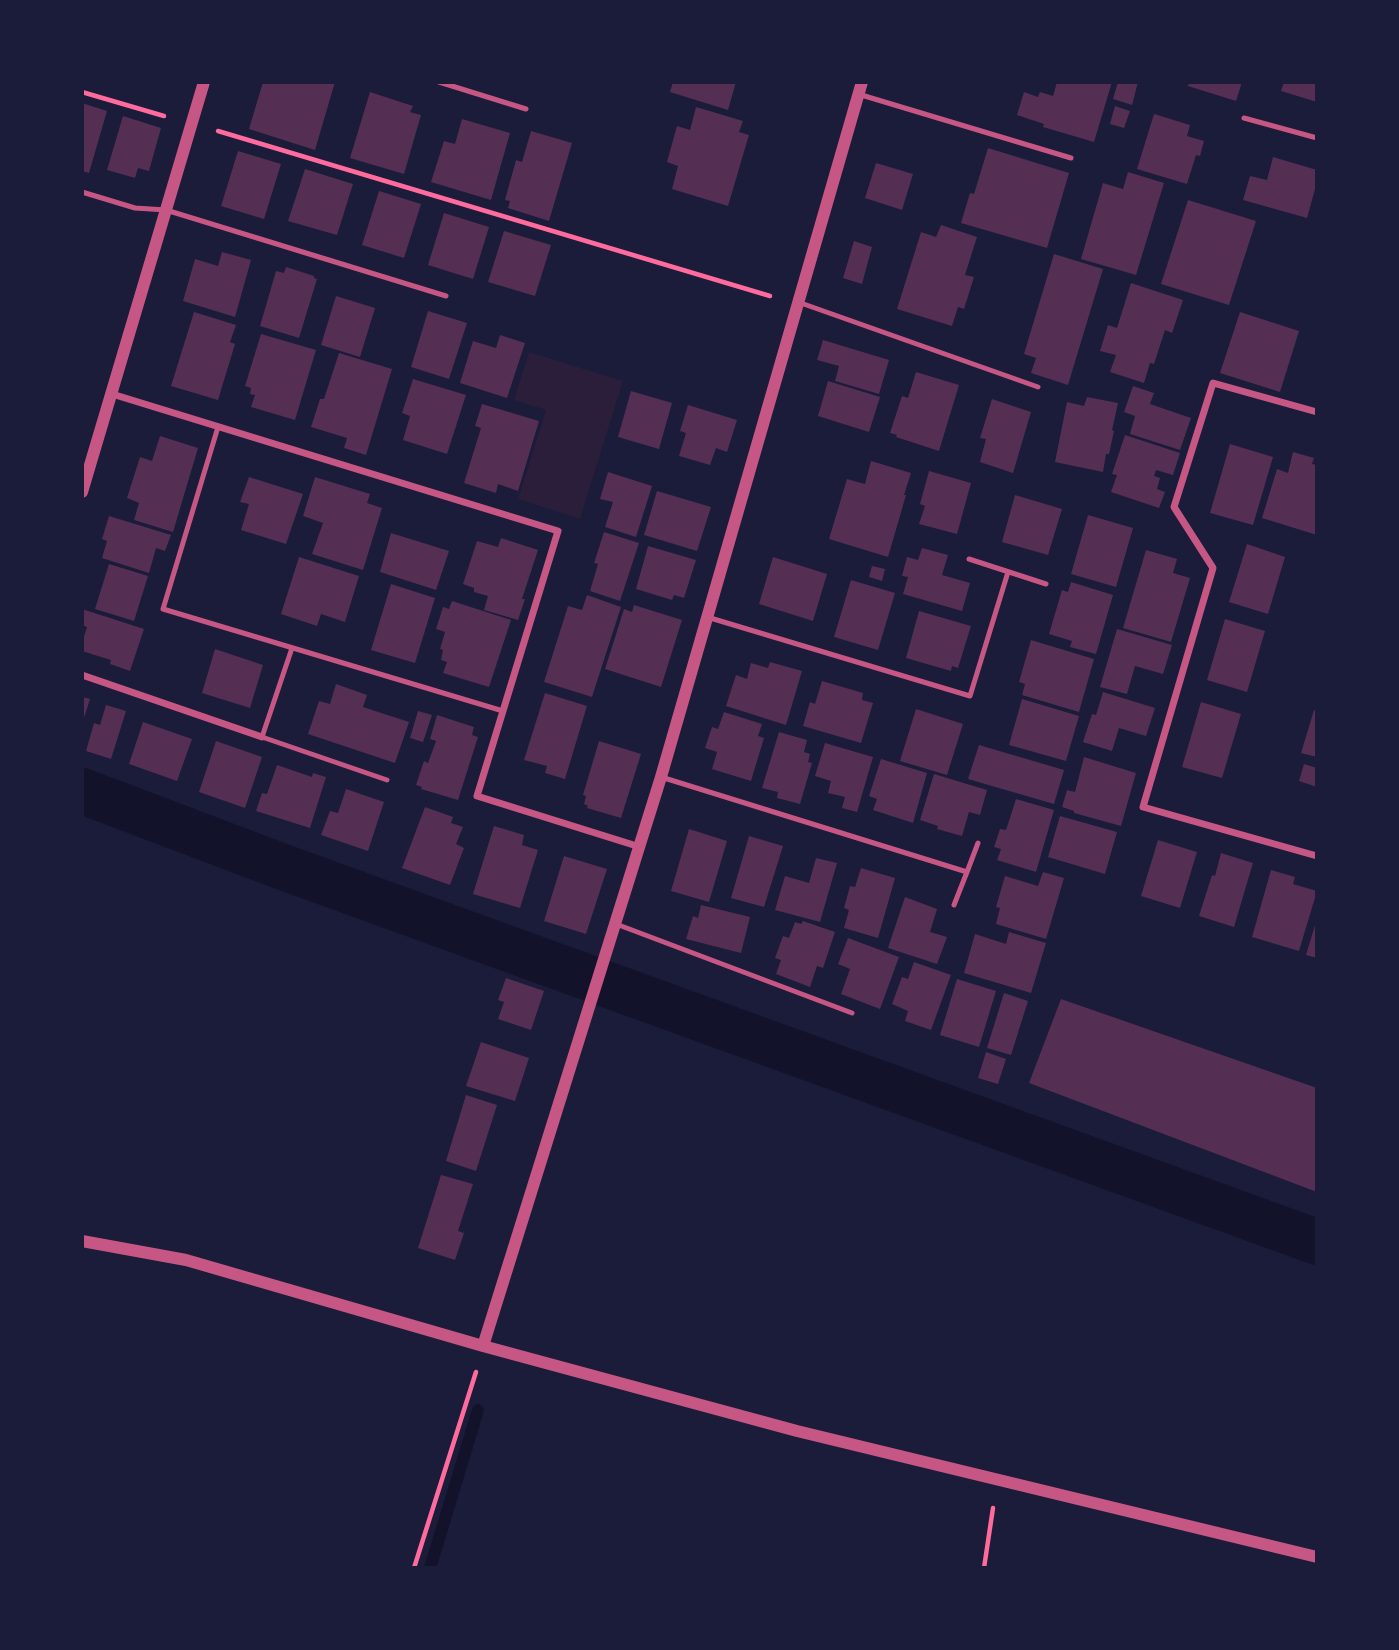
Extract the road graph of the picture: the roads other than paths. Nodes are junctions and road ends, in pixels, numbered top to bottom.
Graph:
1 (204, 82) edge
2 (439, 82) edge
3 (860, 88) edge
4 (526, 109) dead end
5 (1244, 118) dead end
6 (1317, 138) edge
7 (1071, 158) dead end
8 (82, 192) edge
9 (166, 210) junction
10 (446, 296) dead end
11 (798, 302) junction
12 (1038, 387) dead end
13 (112, 394) junction
14 (1317, 412) edge
15 (218, 426) junction
16 (82, 492) edge
17 (969, 559) dead end
18 (1008, 572) junction
19 (1046, 584) dead end
20 (707, 617) junction
21 (292, 648) junction
22 (82, 676) edge
23 (503, 712) junction
24 (262, 737) junction
25 (661, 777) junction
26 (387, 780) dead end
27 (978, 842) dead end
28 (640, 847) junction
29 (1317, 856) edge
30 (967, 873) junction
31 (954, 905) dead end
32 (616, 924) junction
33 (852, 1013) dead end
34 (82, 1241) edge
35 (484, 1346) junction
36 (1317, 1557) edge

1 - 9 street
2 - 4 lane
3 - 7 lane
3 - 11 street
5 - 6 lane
8 - 9 lane
9 - 10 lane
9 - 13 street
11 - 12 lane
11 - 20 street
13 - 15 street
13 - 16 street
14 - 29 street
15 - 21 lane
15 - 23 street
17 - 18 lane
18 - 19 lane
18 - 20 lane
20 - 25 street
21 - 23 lane
21 - 24 lane
22 - 24 street
23 - 28 street
24 - 26 lane
25 - 28 street
25 - 30 lane
27 - 30 lane
28 - 32 street
30 - 31 lane
32 - 33 lane
32 - 35 street
34 - 35 street
35 - 36 street

